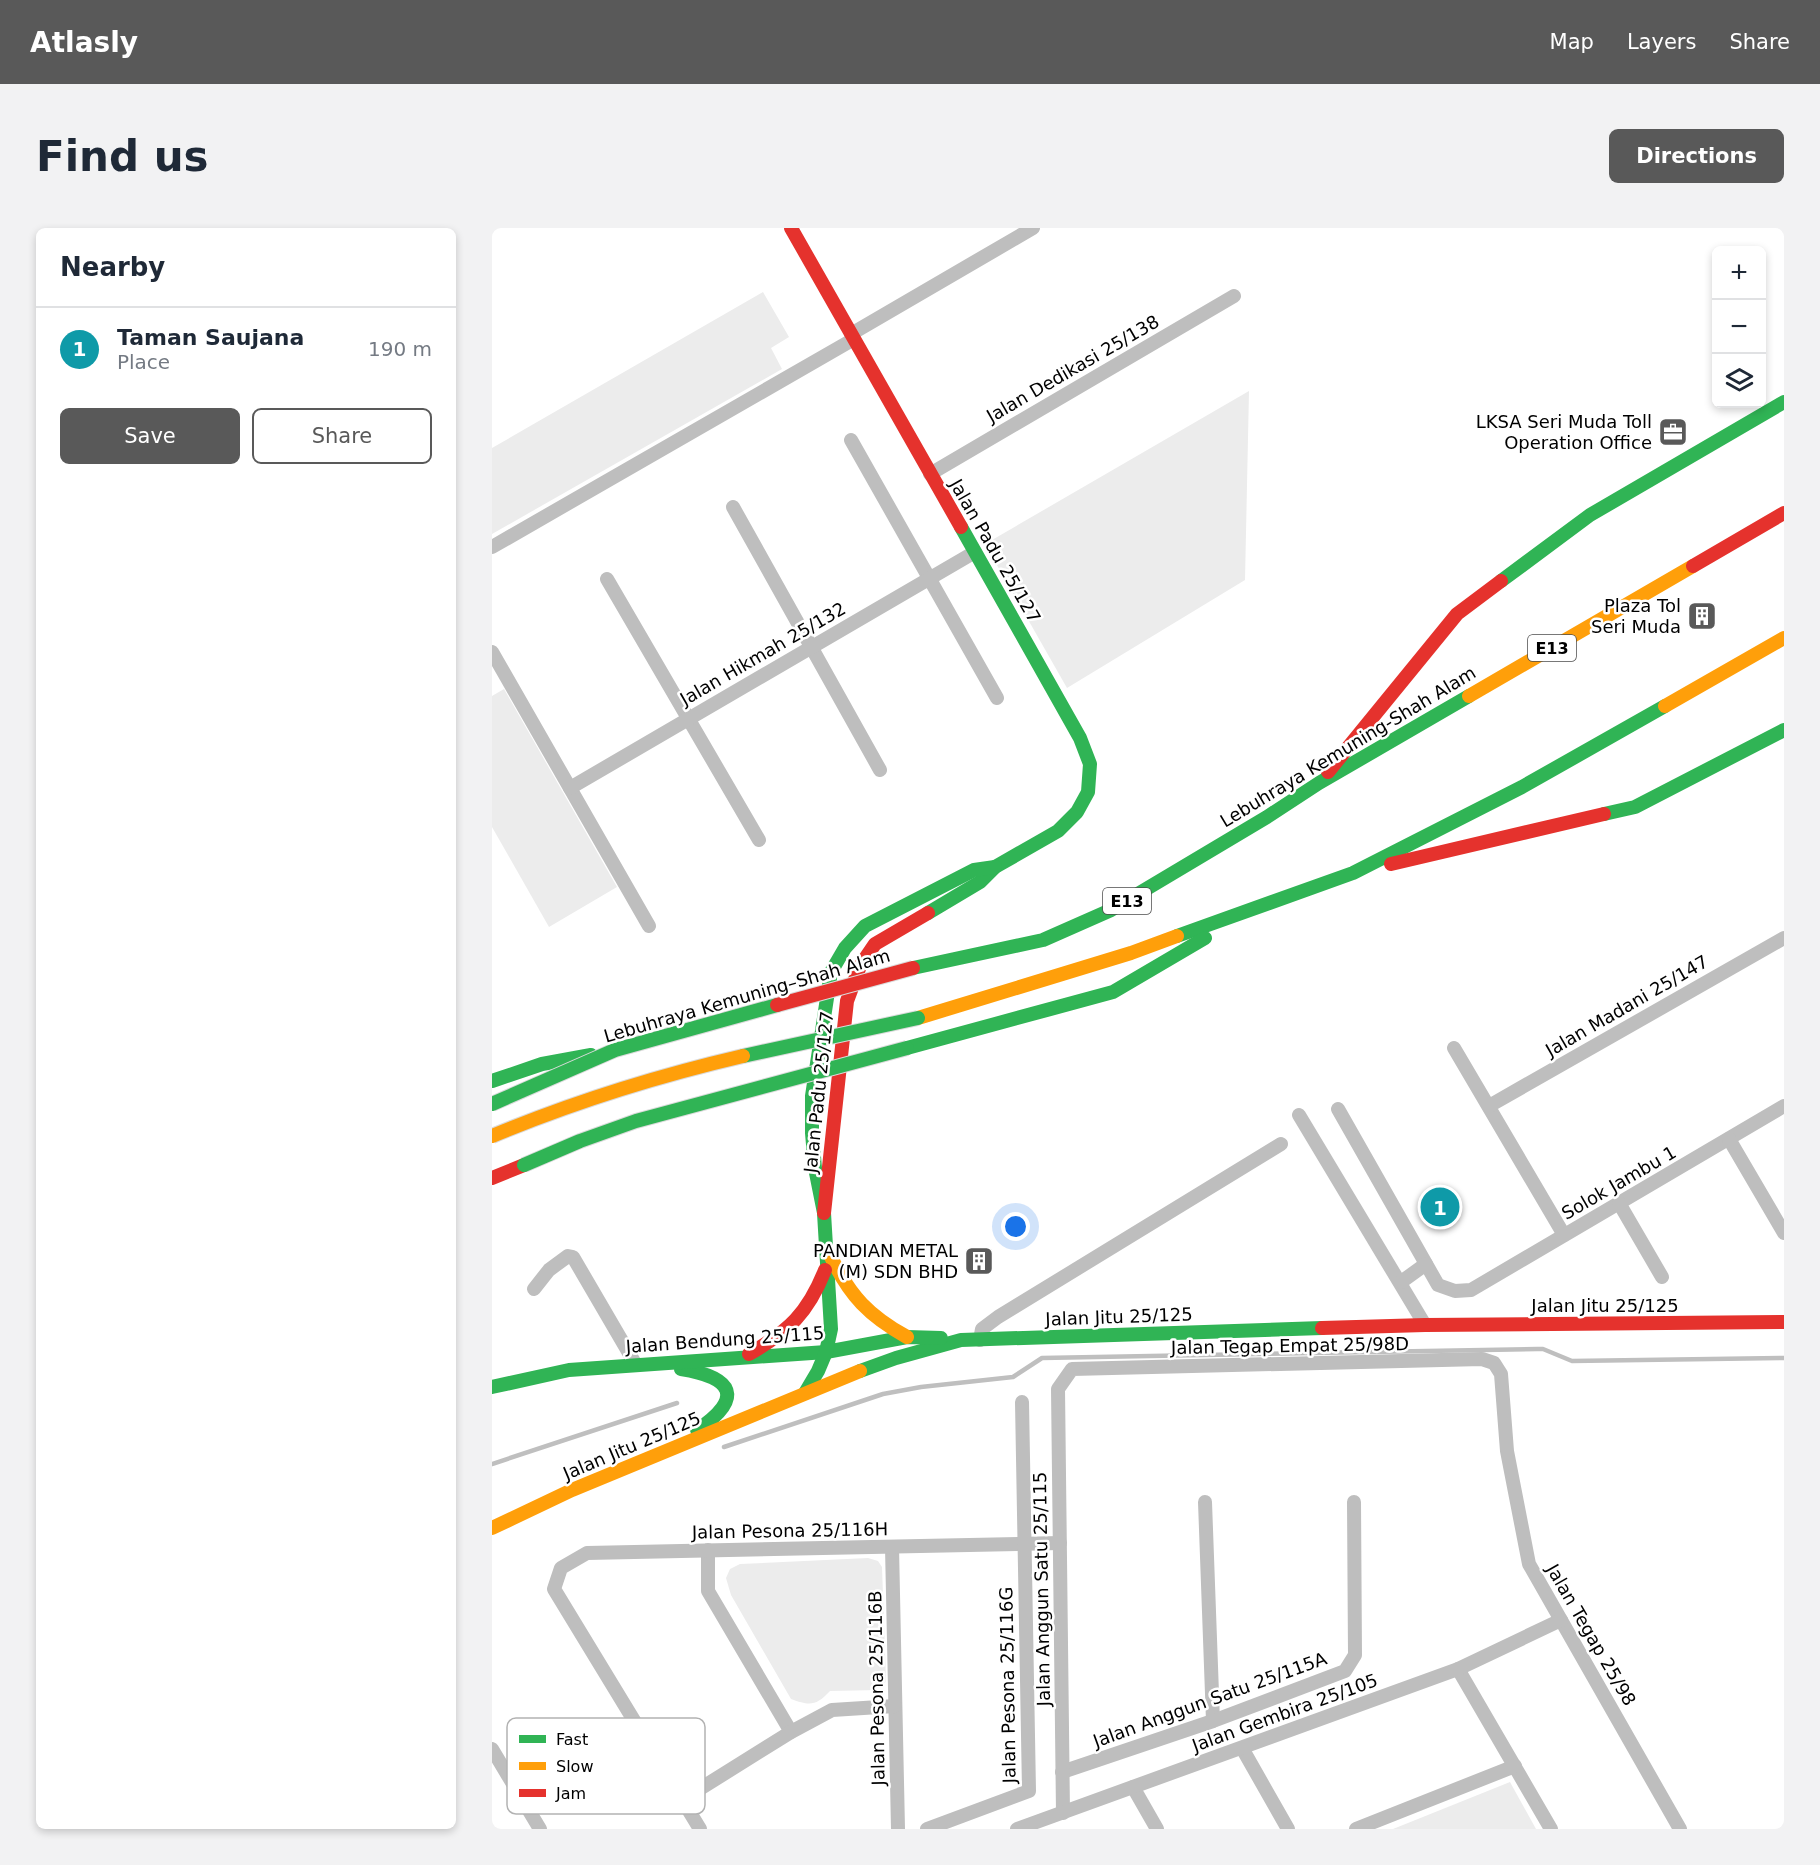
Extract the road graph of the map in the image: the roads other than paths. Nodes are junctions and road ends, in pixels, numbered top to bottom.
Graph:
1 (791, 228) edge
2 (1033, 228) edge
3 (1234, 296) dead end
4 (853, 337) junction
5 (1784, 402) edge
6 (851, 440) dead end
7 (930, 474) junction
8 (733, 507) dead end
9 (1784, 513) edge
10 (492, 547) edge
11 (975, 552) junction
12 (930, 578) junction
13 (607, 579) dead end
14 (1784, 638) edge
15 (812, 646) junction
16 (492, 652) edge
17 (997, 698) dead end
18 (688, 719) junction
19 (1784, 730) edge
20 (880, 770) dead end
21 (1319, 783) junction
22 (570, 788) junction
23 (759, 840) dead end
24 (995, 867) junction
25 (1353, 873) junction
26 (1257, 908) junction
27 (649, 926) dead end
28 (1784, 938) edge
29 (913, 968) joint
30 (1454, 1048) dead end
31 (615, 1050) junction
32 (492, 1081) edge
33 (492, 1104) edge
34 (1489, 1106) junction
35 (1784, 1107) edge
36 (1338, 1109) dead end
37 (1299, 1115) dead end
38 (492, 1136) edge
39 (1729, 1139) junction
40 (1281, 1144) dead end
41 (492, 1178) edge
42 (1619, 1203) junction
43 (824, 1213) junction
44 (1784, 1233) edge
45 (1564, 1235) junction
46 (825, 1247) junction
47 (827, 1264) junction
48 (1426, 1264) junction
49 (1662, 1276) dead end
50 (1401, 1282) junction
51 (534, 1289) dead end
52 (1784, 1322) edge
53 (1425, 1326) junction
54 (907, 1337) junction
55 (961, 1340) junction
56 (980, 1340) junction
57 (826, 1352) junction
58 (742, 1358) junction
59 (652, 1363) junction
60 (636, 1365) junction
61 (1072, 1369) joint
62 (1501, 1374) joint
63 (492, 1387) edge
64 (805, 1393) junction
65 (1022, 1402) dead end
66 (658, 1455) junction
67 (1205, 1502) dead end
68 (1354, 1502) dead end
69 (536, 1506) junction
70 (492, 1521) edge
71 (492, 1528) edge
72 (492, 1536) edge
73 (1024, 1544) junction
74 (1060, 1544) junction
75 (892, 1547) junction
76 (708, 1550) junction
77 (1561, 1620) junction
78 (1458, 1669) junction
79 (895, 1706) junction
80 (632, 1718) edge
81 (1213, 1721) junction
82 (791, 1732) junction
83 (1242, 1748) junction
84 (492, 1749) edge
85 (1515, 1766) junction
86 (1062, 1772) junction
87 (507, 1774) edge
88 (705, 1786) edge
89 (1133, 1787) junction
90 (1063, 1813) junction
91 (531, 1814) edge
92 (691, 1814) edge
93 (1025, 1828) edge
94 (540, 1829) edge
95 (700, 1829) edge
96 (898, 1829) edge
97 (927, 1829) edge
98 (1157, 1829) edge
99 (1288, 1829) edge
100 (1356, 1829) edge
101 (1551, 1829) edge
102 (1680, 1829) edge

1 - 4 main road, Jalan Padu 25/127
2 - 4 street
3 - 7 street, Jalan Dedikasi 25/138
4 - 7 main road, Jalan Padu 25/127
4 - 10 street
5 - 21 main road
6 - 12 street
7 - 11 main road, Jalan Padu 25/127
8 - 15 street
9 - 21 main road, Lebuhraya Kemuning-Shah Alam / E13
11 - 12 street, Jalan Hikmah 25/132
11 - 24 main road, Jalan Padu 25/127
12 - 15 street, Jalan Hikmah 25/132
12 - 17 street
13 - 18 street
14 - 25 main road
15 - 18 street, Jalan Hikmah 25/132
15 - 20 street
16 - 22 street
18 - 22 street, Jalan Hikmah 25/132
18 - 23 street
19 - 25 main road
21 - 29 main road, Lebuhraya Kemuning-Shah Alam / E13
22 - 27 street
24 - 43 main road, Jalan Padu 25/127
24 - 43 main road, Jalan Padu 25/127
25 - 26 main road
26 - 38 main road, bridge
26 - 41 main road, bridge
28 - 34 street, Jalan Madani 25/147
29 - 31 main road, Lebuhraya Kemuning–Shah Alam / E13, bridge
30 - 34 street
31 - 32 main road, bridge
31 - 33 main road, Lebuhraya Kemuning–Shah Alam / E13, bridge
34 - 45 street
35 - 39 street, Solok Jambu 1
36 - 48 street
37 - 50 street
39 - 42 street, Solok Jambu 1
39 - 44 street
40 - 56 street
42 - 45 street, Solok Jambu 1
42 - 49 street
43 - 46 main road, Jalan Padu 25/127
45 - 48 street, Solok Jambu 1
46 - 47 main road, Jalan Padu 25/127
46 - 54 main road
47 - 57 main road, Jalan Padu 25/127
47 - 58 main road
48 - 50 street
50 - 53 street
51 - 60 street
52 - 53 main road, Jalan Jitu 25/125
53 - 56 main road, Jalan Jitu 25/125
54 - 55 main road, Jalan Bendung 25/115
54 - 57 main road, Jalan Bendung 25/115
55 - 56 main road, Jalan Jitu 25/125
55 - 64 main road, Jalan Jitu 25/125
57 - 58 main road, Jalan Bendung 25/115
57 - 64 main road, Jalan Padu 25/127
58 - 59 main road, Jalan Bendung 25/115
59 - 60 main road, Jalan Bendung 25/115
59 - 66 main road
60 - 63 main road, Jalan Bendung 25/115
61 - 62 street, Jalan Tegap Empat 25/98D
61 - 74 street, Jalan Anggun Satu 25/115
62 - 77 street, Jalan Tegap 25/98
64 - 66 main road, Jalan Jitu 25/125
65 - 73 street
66 - 69 main road, Jalan Jitu 25/125
67 - 81 street
68 - 81 street, Jalan Anggun Satu 25/115A
69 - 70 main road
69 - 71 main road, Jalan Jitu 25/125
69 - 72 main road
73 - 74 street, Jalan Pesona 25/116H
73 - 75 street, Jalan Pesona 25/116H
73 - 97 street, Jalan Pesona 25/116G
74 - 86 street, Jalan Anggun Satu 25/115
75 - 76 street, Jalan Pesona 25/116H
75 - 79 street, Jalan Pesona 25/116B
76 - 80 street, Jalan Pesona 25/116H
76 - 82 street
77 - 78 street, Jalan Gembira 25/105
77 - 102 street, Jalan Tegap 25/98
78 - 83 street, Jalan Gembira 25/105
78 - 85 street
79 - 82 street
79 - 96 street, Jalan Pesona 25/116B
81 - 86 street, Jalan Anggun Satu 25/115A
82 - 88 street
83 - 89 street, Jalan Gembira 25/105
83 - 99 street
84 - 87 street
85 - 100 street
85 - 101 street
86 - 90 street, Jalan Anggun Satu 25/115
89 - 90 street, Jalan Gembira 25/105
89 - 98 street
90 - 93 street, Jalan Gembira 25/105
91 - 94 street
92 - 95 street

